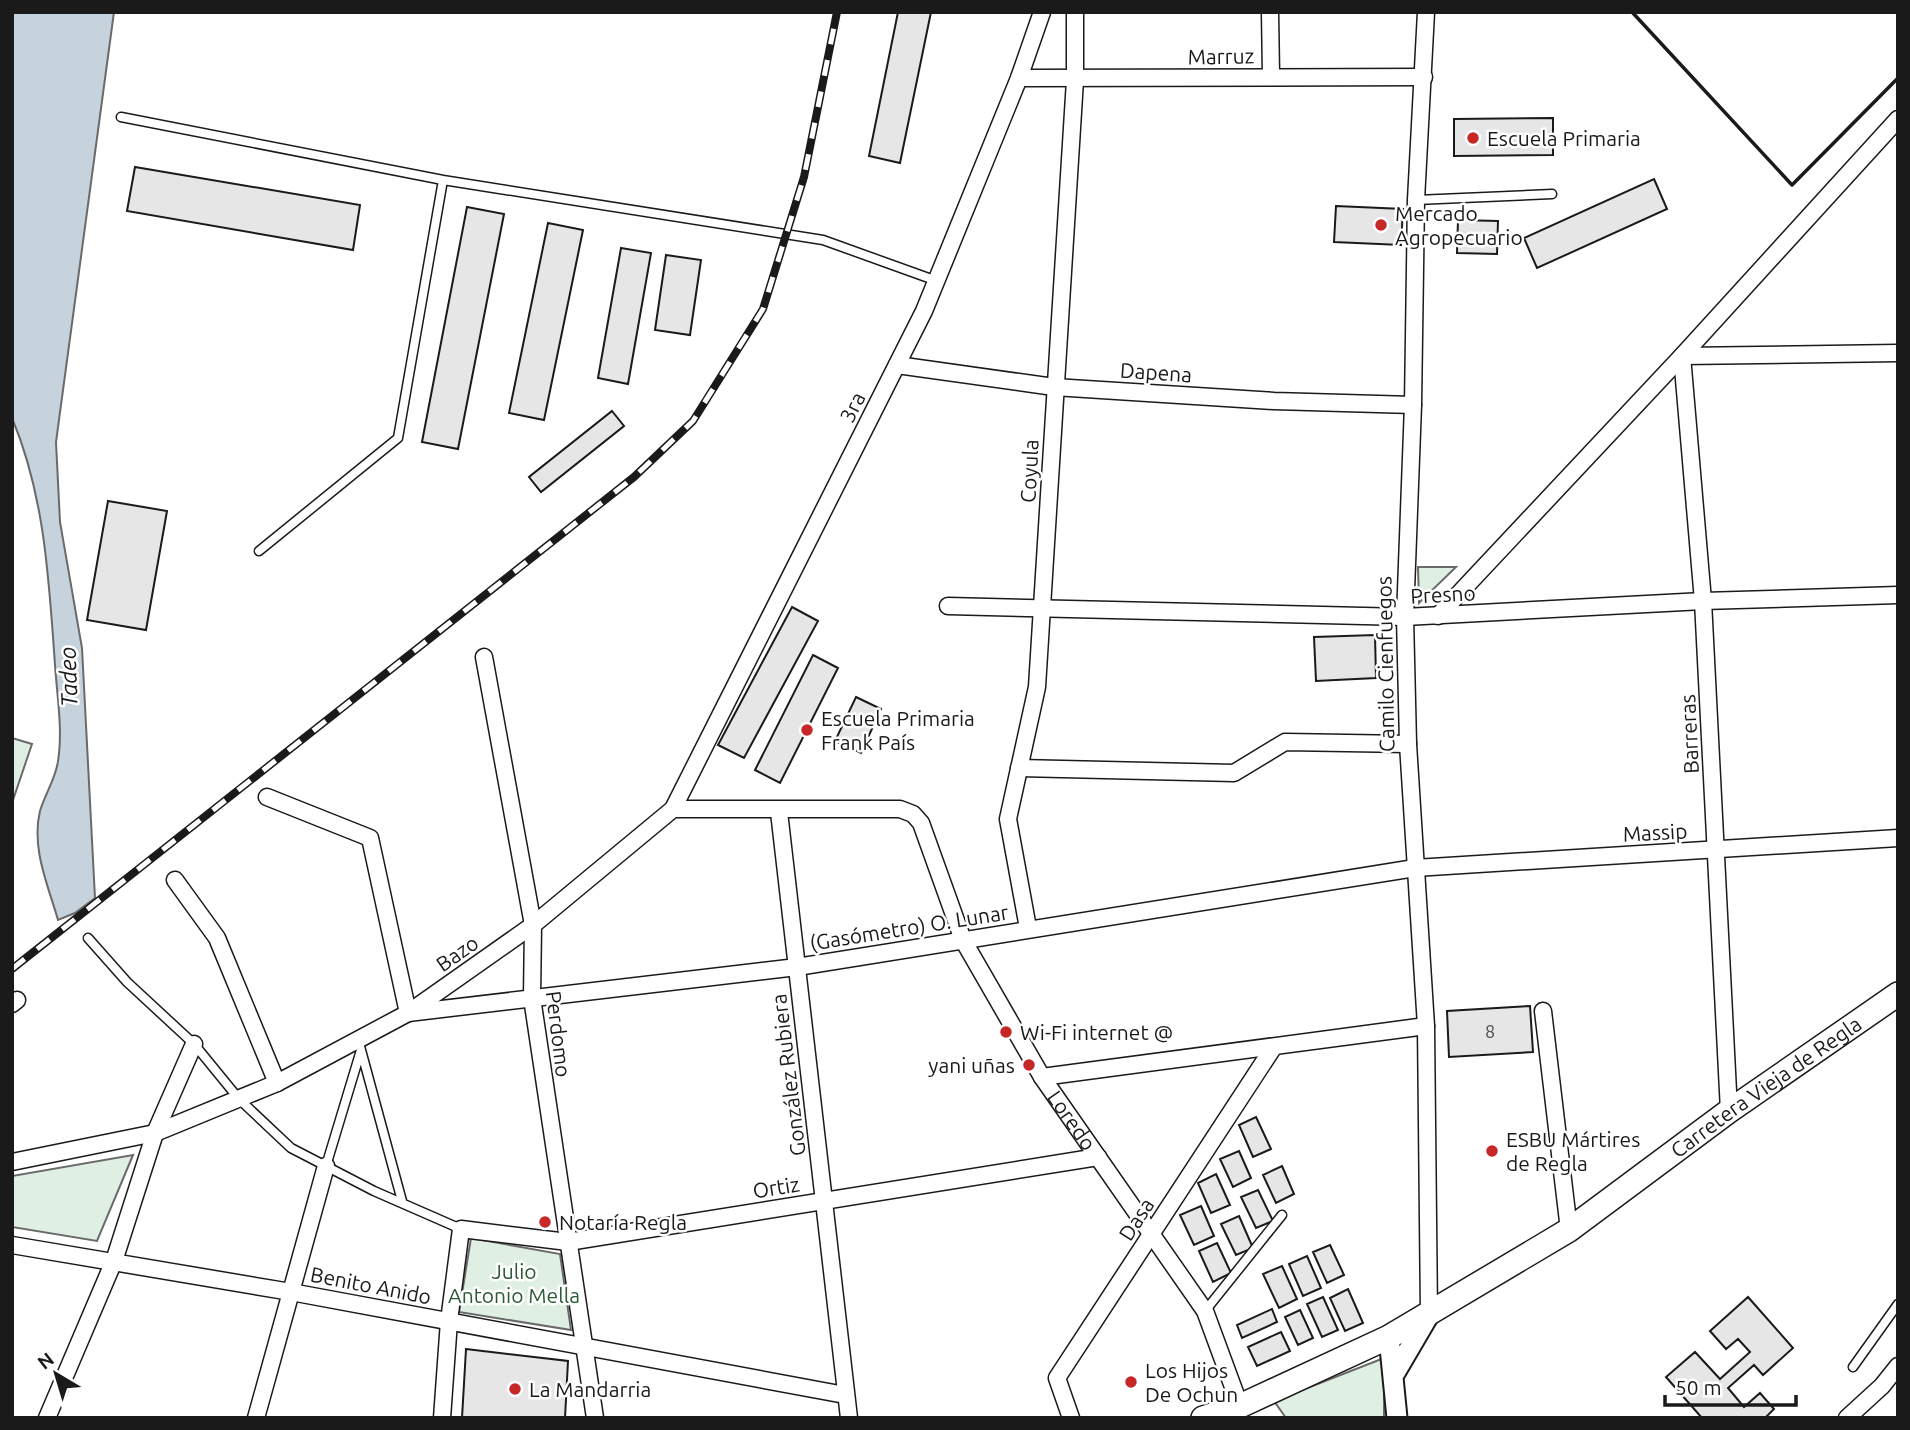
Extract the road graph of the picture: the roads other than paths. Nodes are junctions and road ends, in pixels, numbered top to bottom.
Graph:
1 (1042, 12) edge
2 (1075, 12) edge
3 (1270, 12) edge
4 (1426, 12) edge
5 (1271, 75) junction
6 (1424, 77) junction
7 (1019, 78) junction
8 (1075, 80) junction
9 (121, 117) dead end
10 (1898, 119) edge
11 (443, 180) junction
12 (1552, 194) dead end
13 (1416, 200) junction
14 (938, 281) junction
15 (1898, 353) edge
16 (1682, 356) junction
17 (897, 365) junction
18 (1054, 387) junction
19 (1413, 405) junction
20 (259, 551) dead end
21 (1898, 595) edge
22 (1703, 601) junction
23 (948, 606) dead end
24 (1043, 609) junction
25 (1438, 616) junction
26 (1405, 617) junction
27 (484, 657) dead end
28 (1408, 744) junction
29 (1019, 768) junction
30 (267, 797) dead end
31 (673, 809) junction
32 (779, 811) junction
33 (1898, 838) edge
34 (1716, 850) junction
35 (1415, 868) junction
36 (176, 880) dead end
37 (533, 925) junction
38 (1028, 928) junction
39 (88, 937) dead end
40 (962, 940) junction
41 (797, 967) junction
42 (1898, 994) edge
43 (532, 998) junction
44 (1543, 1011) dead end
45 (408, 1013) junction
46 (1426, 1026) junction
47 (194, 1044) junction
48 (360, 1044) junction
49 (1273, 1048) junction
50 (1042, 1077) junction
51 (277, 1083) junction
52 (239, 1099) junction
53 (1729, 1111) junction
54 (155, 1133) junction
55 (1098, 1157) junction
56 (12, 1162) edge
57 (326, 1167) junction
58 (824, 1200) junction
59 (402, 1201) junction
60 (1282, 1214) dead end
61 (461, 1229) junction
62 (1569, 1230) junction
63 (1152, 1234) junction
64 (568, 1242) junction
65 (12, 1245) edge
66 (114, 1261) junction
67 (291, 1292) junction
68 (1898, 1304) edge
69 (1205, 1311) junction
70 (1429, 1315) junction
71 (449, 1321) junction
72 (1389, 1337) junction
73 (582, 1345) junction
74 (1898, 1366) edge
75 (1853, 1367) dead end
76 (1395, 1373) junction
77 (845, 1395) junction
78 (1245, 1412) edge
79 (47, 1418) edge
80 (256, 1418) edge
81 (442, 1418) edge
82 (594, 1418) edge
83 (849, 1418) edge
84 (1071, 1418) edge
85 (1203, 1418) edge
86 (1397, 1418) edge
87 (1847, 1418) edge

1 - 7 street, 3ra
2 - 8 street, Coyula
3 - 5 street
4 - 6 street, Camilo Cienfuegos
5 - 6 street, Marruz
5 - 8 street, Marruz
6 - 13 street, Camilo Cienfuegos
7 - 8 street, Marruz
7 - 14 street, 3ra
8 - 18 street, Coyula
9 - 11 lane
10 - 16 street
11 - 14 lane
11 - 20 lane
12 - 13 lane
13 - 19 street, Camilo Cienfuegos
14 - 17 street, 3ra
15 - 16 street
16 - 22 street, Barreras
16 - 25 street
17 - 18 street, Dapena
17 - 31 street, 3ra
18 - 19 street, Dapena
18 - 24 street, Coyula
19 - 26 street, Camilo Cienfuegos
21 - 22 street, Presno
22 - 25 street, Presno
22 - 34 street, Barreras
23 - 24 street, Presno
24 - 26 street, Presno
24 - 29 street, Coyula
25 - 26 street, Presno
26 - 28 street, Camilo Cienfuegos
27 - 37 street, Perdomo
28 - 29 street
28 - 35 street, Camilo Cienfuegos
29 - 38 street, Coyula
30 - 45 street
31 - 32 street
31 - 37 street, Bazo
32 - 40 street, Loredo
32 - 41 street, González Rubiera
33 - 34 street, Massip
34 - 35 street, Massip
34 - 53 street, Barreras
35 - 38 street, (Gasómetro) O. Lunar
35 - 46 street, Camilo Cienfuegos
36 - 51 street
37 - 43 street, Perdomo
37 - 45 street, Bazo
38 - 40 street, (Gasómetro) O. Lunar
39 - 47 lane
40 - 41 street, (Gasómetro) O. Lunar
40 - 50 street, Loredo
41 - 43 street, (Gasómetro) O. Lunar
41 - 58 street, González Rubiera
42 - 53 main road, Carretera Vieja de Regla
43 - 45 street, (Gasómetro) O. Lunar
43 - 64 street, Perdomo
44 - 62 street
45 - 48 street, Bazo
46 - 49 street
46 - 70 street, Camilo Cienfuegos
47 - 52 lane
47 - 54 street
48 - 51 street, Bazo
48 - 57 lane
48 - 59 lane
49 - 50 street
49 - 63 street, Dasa
50 - 55 street, Loredo
51 - 52 street, Bazo
52 - 54 street, Bazo
52 - 57 lane
53 - 62 main road, Carretera Vieja de Regla
54 - 56 street, Bazo
54 - 66 street
55 - 58 street, Ortiz
55 - 63 street, Loredo
57 - 59 lane
57 - 67 street
58 - 64 street, Ortiz
58 - 77 street, González Rubiera
59 - 61 lane
60 - 69 lane
61 - 64 street, Ortiz
61 - 71 street
62 - 70 main road, Carretera Vieja de Regla
63 - 69 street, Loredo
63 - 84 street, Dasa
64 - 73 street, Perdomo
65 - 66 street, Benito Anido
66 - 67 street, Benito Anido
66 - 79 street
67 - 71 street, Benito Anido
67 - 80 street
68 - 75 lane
69 - 78 street, Loredo
70 - 72 main road, Carretera Vieja de Regla
70 - 76 street
71 - 73 street, Benito Anido
71 - 81 street
72 - 76 street
72 - 78 main road, Carretera Vieja de Regla
73 - 77 street, Benito Anido
73 - 82 street, Perdomo
74 - 87 street
76 - 86 street
77 - 83 street, González Rubiera
78 - 85 main road, Carretera Vieja de Regla

